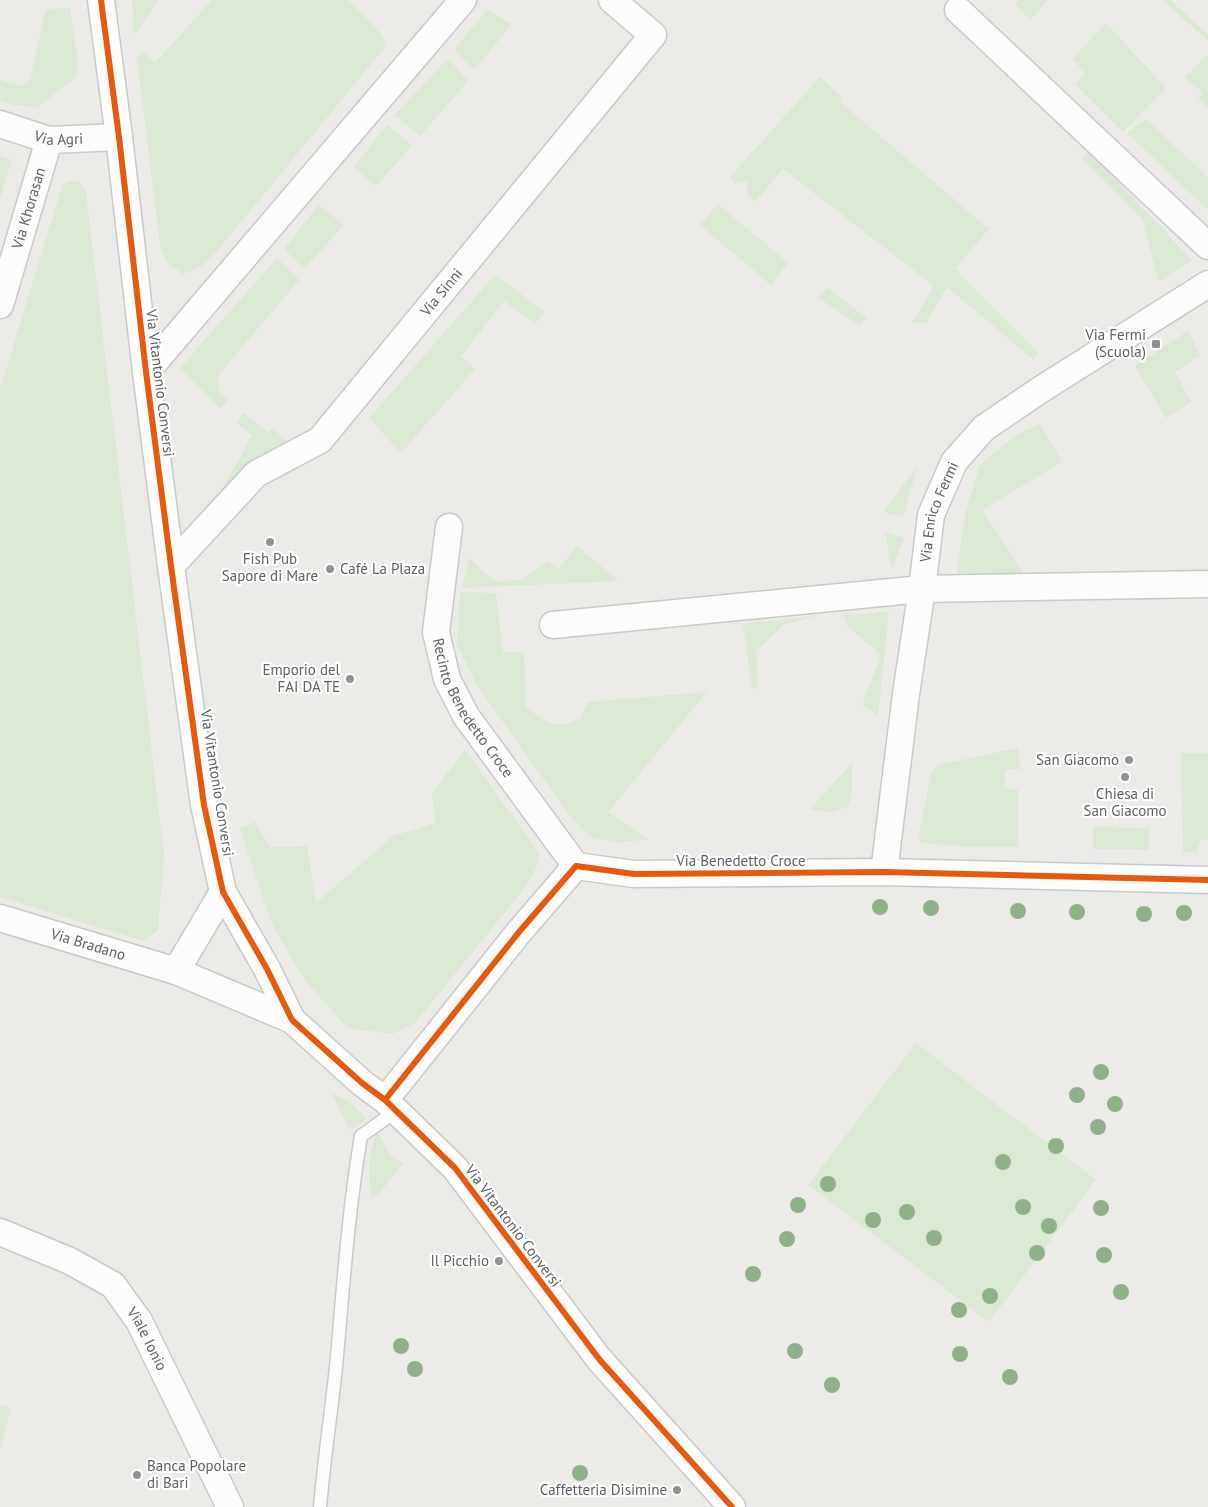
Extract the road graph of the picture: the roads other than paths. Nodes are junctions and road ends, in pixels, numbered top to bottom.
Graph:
1 (101, 0) edge
2 (463, 0) edge
3 (612, 0) edge
4 (958, 10) dead end
5 (0, 124) edge
6 (119, 137) junction
7 (49, 140) junction
8 (1208, 246) edge
9 (1208, 284) edge
10 (0, 306) edge
11 (146, 372) junction
12 (449, 527) dead end
13 (171, 566) junction
14 (1208, 584) edge
15 (922, 589) junction
16 (553, 626) dead end
17 (576, 866) junction
18 (884, 872) junction
19 (1208, 880) edge
20 (223, 892) junction
21 (0, 918) edge
22 (176, 971) junction
23 (292, 1020) junction
24 (390, 1105) junction
25 (0, 1232) edge
26 (230, 1507) edge
27 (320, 1507) edge
28 (732, 1507) edge

1 - 6 street, Via Vitantonio Conversi
2 - 11 street
3 - 13 street, Via Sinni
4 - 8 street
5 - 7 street, Via Agri
6 - 7 street, Via Agri
6 - 11 street, Via Vitantonio Conversi
7 - 10 street, Via Khorasan
9 - 15 street, Via Enrico Fermi
11 - 13 street, Via Vitantonio Conversi
12 - 17 street, Recinto Benedetto Croce
13 - 20 street, Via Vitantonio Conversi
14 - 15 street
15 - 16 street
15 - 18 street, Via Enrico Fermi
17 - 18 street, Via Benedetto Croce
17 - 24 street
18 - 19 street, Via Benedetto Croce
20 - 22 street
20 - 23 street, Via Vitantonio Conversi
21 - 22 street, Via Bradano
22 - 23 street, Via Bradano
23 - 24 street, Via Vitantonio Conversi
24 - 27 lane
24 - 28 street, Via Vitantonio Conversi
25 - 26 street, Viale Ionio

